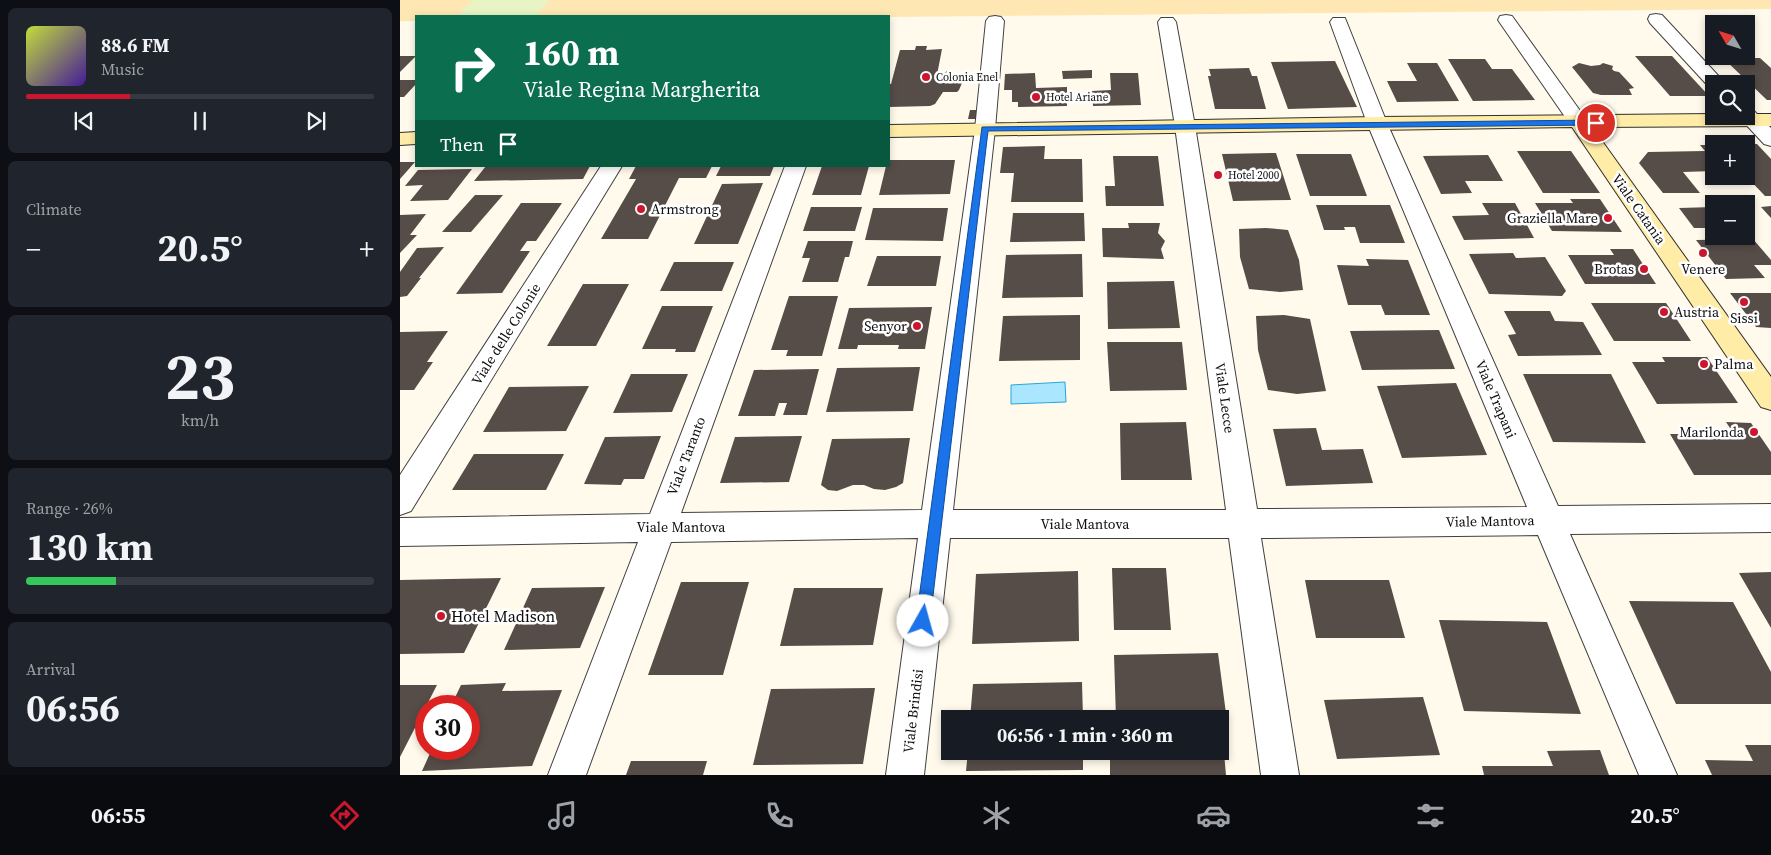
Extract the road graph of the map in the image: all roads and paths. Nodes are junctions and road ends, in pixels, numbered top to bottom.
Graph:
1 (1656, 19) dead end
2 (1506, 20) dead end
3 (995, 21) dead end
4 (1167, 22) dead end
5 (1339, 22) dead end
6 (1709, 75) edge
7 (1757, 118) edge
8 (1579, 123) junction
9 (1377, 124) junction
10 (1185, 126) junction
11 (985, 128) junction
12 (890, 130) edge
13 (415, 138) edge
14 (400, 139) edge
15 (1771, 140) edge
16 (611, 167) edge
17 (796, 167) edge
18 (1771, 399) edge
19 (400, 501) edge
20 (1771, 518) edge
21 (1548, 520) junction
22 (1243, 523) junction
23 (934, 524) junction
24 (660, 527) junction
25 (400, 532) edge
26 (567, 775) edge
27 (905, 775) edge
28 (1280, 775) edge
29 (1658, 775) edge

1 - 6 street
2 - 8 street, Viale Catania
3 - 11 street, Viale Brindisi
4 - 10 street, Viale Lecce
5 - 9 street, Viale Trapani
7 - 8 street
7 - 15 street
8 - 9 street
8 - 18 street, Viale Catania
9 - 10 street
9 - 21 street, Viale Trapani
10 - 11 street
10 - 22 street, Viale Lecce
11 - 12 street
11 - 23 street, Viale Brindisi
13 - 14 street
16 - 19 street, Viale delle Colonie
17 - 24 street, Viale Taranto
20 - 21 street, Viale Mantova
21 - 22 street, Viale Mantova
21 - 29 street, Viale Trapani
22 - 23 street, Viale Mantova
22 - 28 street, Viale Lecce
23 - 24 street, Viale Mantova
23 - 27 street, Viale Brindisi
24 - 25 street, Viale Mantova
24 - 26 street, Viale Taranto

